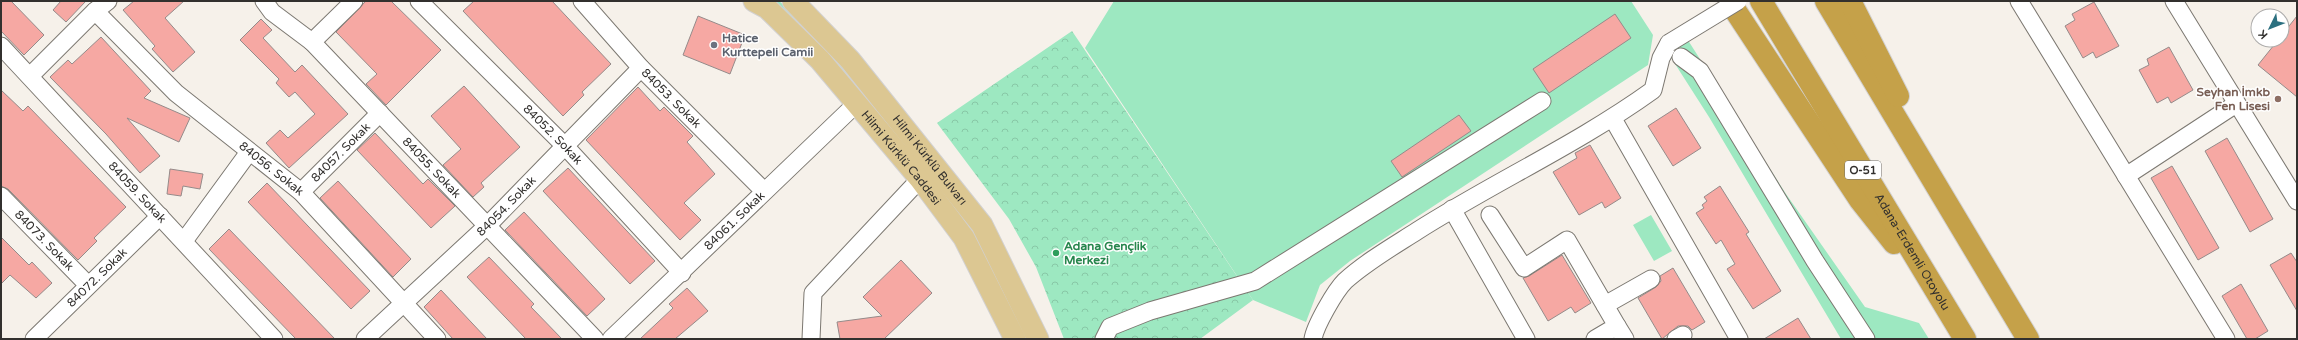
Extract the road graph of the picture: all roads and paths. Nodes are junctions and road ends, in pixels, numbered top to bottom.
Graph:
1 (264, 1) edge
2 (354, 1) edge
3 (420, 1) edge
4 (582, 1) edge
5 (754, 1) edge
6 (793, 1) edge
7 (1729, 1) edge
8 (1738, 1) edge
9 (1760, 1) edge
10 (1826, 1) edge
11 (1850, 1) edge
12 (2019, 1) edge
13 (2174, 1) edge
14 (102, 6) edge
15 (312, 42) junction
16 (1, 46) edge
17 (1681, 57) dead end
18 (641, 68) junction
19 (30, 76) junction
20 (1542, 101) dead end
21 (857, 103) junction
22 (2236, 104) junction
23 (380, 113) junction
24 (1613, 119) junction
25 (565, 146) junction
26 (250, 152) junction
27 (2126, 176) junction
28 (920, 179) junction
29 (764, 191) junction
30 (301, 192) junction
31 (1, 196) edge
32 (2297, 200) edge
33 (1452, 209) junction
34 (1490, 215) dead end
35 (160, 216) junction
36 (488, 225) junction
37 (184, 242) junction
38 (682, 273) junction
39 (1988, 273) junction
40 (1651, 279) dead end
41 (88, 285) junction
42 (403, 304) junction
43 (1605, 305) junction
44 (1960, 330) edge
45 (1621, 332) edge
46 (34, 339) edge
47 (274, 339) edge
48 (365, 339) edge
49 (437, 339) edge
50 (595, 339) edge
51 (611, 339) edge
52 (811, 339) edge
53 (1015, 339) edge
54 (1038, 339) edge
55 (1104, 339) edge
56 (1313, 339) edge
57 (1526, 339) edge
58 (1595, 339) edge
59 (1739, 339) edge
60 (1866, 339) edge
61 (2028, 339) edge
62 (2226, 339) edge

1 - 15 street, 84055. Sokak
2 - 15 street
3 - 25 street, 84052. Sokak
4 - 18 street, 84053. Sokak
5 - 21 main road, Hilmi Kürklü Caddesi
6 - 54 main road, Hilmi Kürklü Bulvarı
7 - 44 highway
8 - 24 street, bridge
9 - 44 highway, Adana-Erdemli Otoyolu / O-51
10 - 39 highway
11 - 39 highway
12 - 27 street
13 - 22 street
14 - 19 street
14 - 26 street, 84056. Sokak
15 - 23 street, 84055. Sokak
16 - 19 street, 84059. Sokak
17 - 60 street
18 - 25 street, 84054. Sokak
18 - 29 street, 84053. Sokak
19 - 35 street, 84059. Sokak
20 - 55 street
21 - 28 main road, Hilmi Kürklü Caddesi
21 - 29 street, 84061. Sokak
22 - 27 street
22 - 32 street
23 - 30 street, 84057. Sokak
23 - 36 street, 84055. Sokak
24 - 33 street
24 - 59 street
25 - 36 street, 84054. Sokak
25 - 38 street, 84052. Sokak
26 - 30 street, 84056. Sokak
26 - 37 street
27 - 62 street
28 - 52 street
28 - 53 main road, Hilmi Kürklü Caddesi
29 - 38 street, 84061. Sokak
30 - 42 street, 84056. Sokak
31 - 41 street, 84073. Sokak
33 - 56 street
33 - 57 street
34 - 43 street
35 - 37 street, 84059. Sokak
35 - 41 street, 84072. Sokak
36 - 42 street, 84054. Sokak
36 - 50 street, 84055. Sokak
37 - 47 street, 84059. Sokak
38 - 51 street, 84061. Sokak
39 - 61 highway
40 - 43 street
41 - 46 street, 84072. Sokak
42 - 48 street, 84054. Sokak
42 - 49 street, 84056. Sokak
43 - 45 street
45 - 58 street

